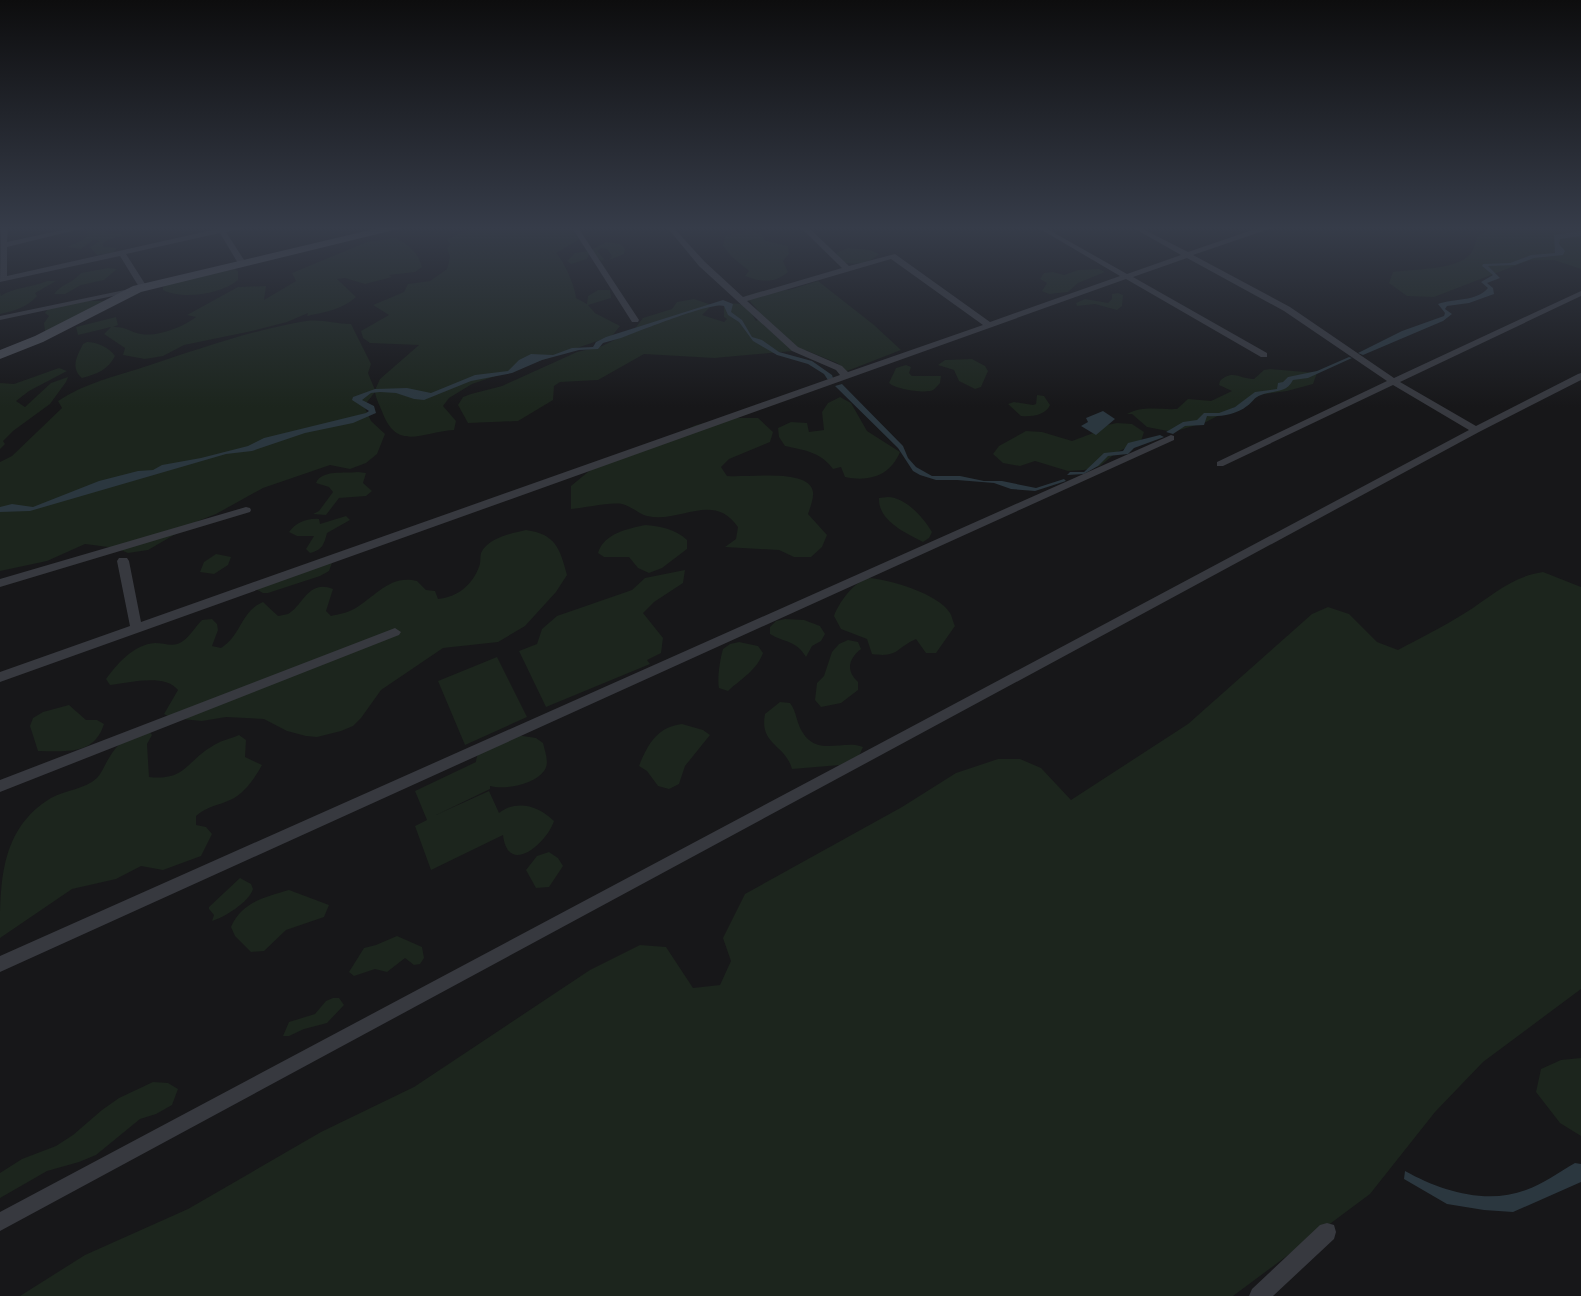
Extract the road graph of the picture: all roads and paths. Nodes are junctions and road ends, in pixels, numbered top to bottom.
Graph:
1 (146, 286) edge
2 (613, 286) edge
3 (726, 286) edge
4 (787, 286) edge
5 (935, 286) edge
6 (1099, 286) edge
7 (1146, 286) edge
8 (1247, 286) edge
9 (140, 288) junction
10 (1581, 293) edge
11 (740, 300) junction
12 (0, 318) edge
13 (635, 320) dead end
14 (990, 326) junction
15 (0, 355) edge
16 (1264, 355) dead end
17 (1581, 376) edge
18 (847, 377) junction
19 (1394, 382) junction
20 (1476, 430) junction
21 (1172, 438) dead end
22 (1220, 465) dead end
23 (246, 510) dead end
24 (123, 561) dead end
25 (0, 583) edge
26 (137, 629) junction
27 (395, 632) dead end
28 (0, 677) edge
29 (0, 786) edge
30 (0, 964) edge
31 (0, 1222) edge
32 (1327, 1232) dead end
33 (1259, 1296) edge

1 - 9 main road
2 - 13 street
3 - 11 street
4 - 11 street
5 - 14 street
6 - 14 street
7 - 16 street
8 - 19 street
9 - 12 street
9 - 15 main road
10 - 19 street
11 - 18 street
14 - 18 street
17 - 20 street
18 - 26 street
19 - 20 street
19 - 22 street
20 - 31 street
21 - 30 street
23 - 25 street
24 - 26 street
26 - 28 street
27 - 29 street
32 - 33 street

